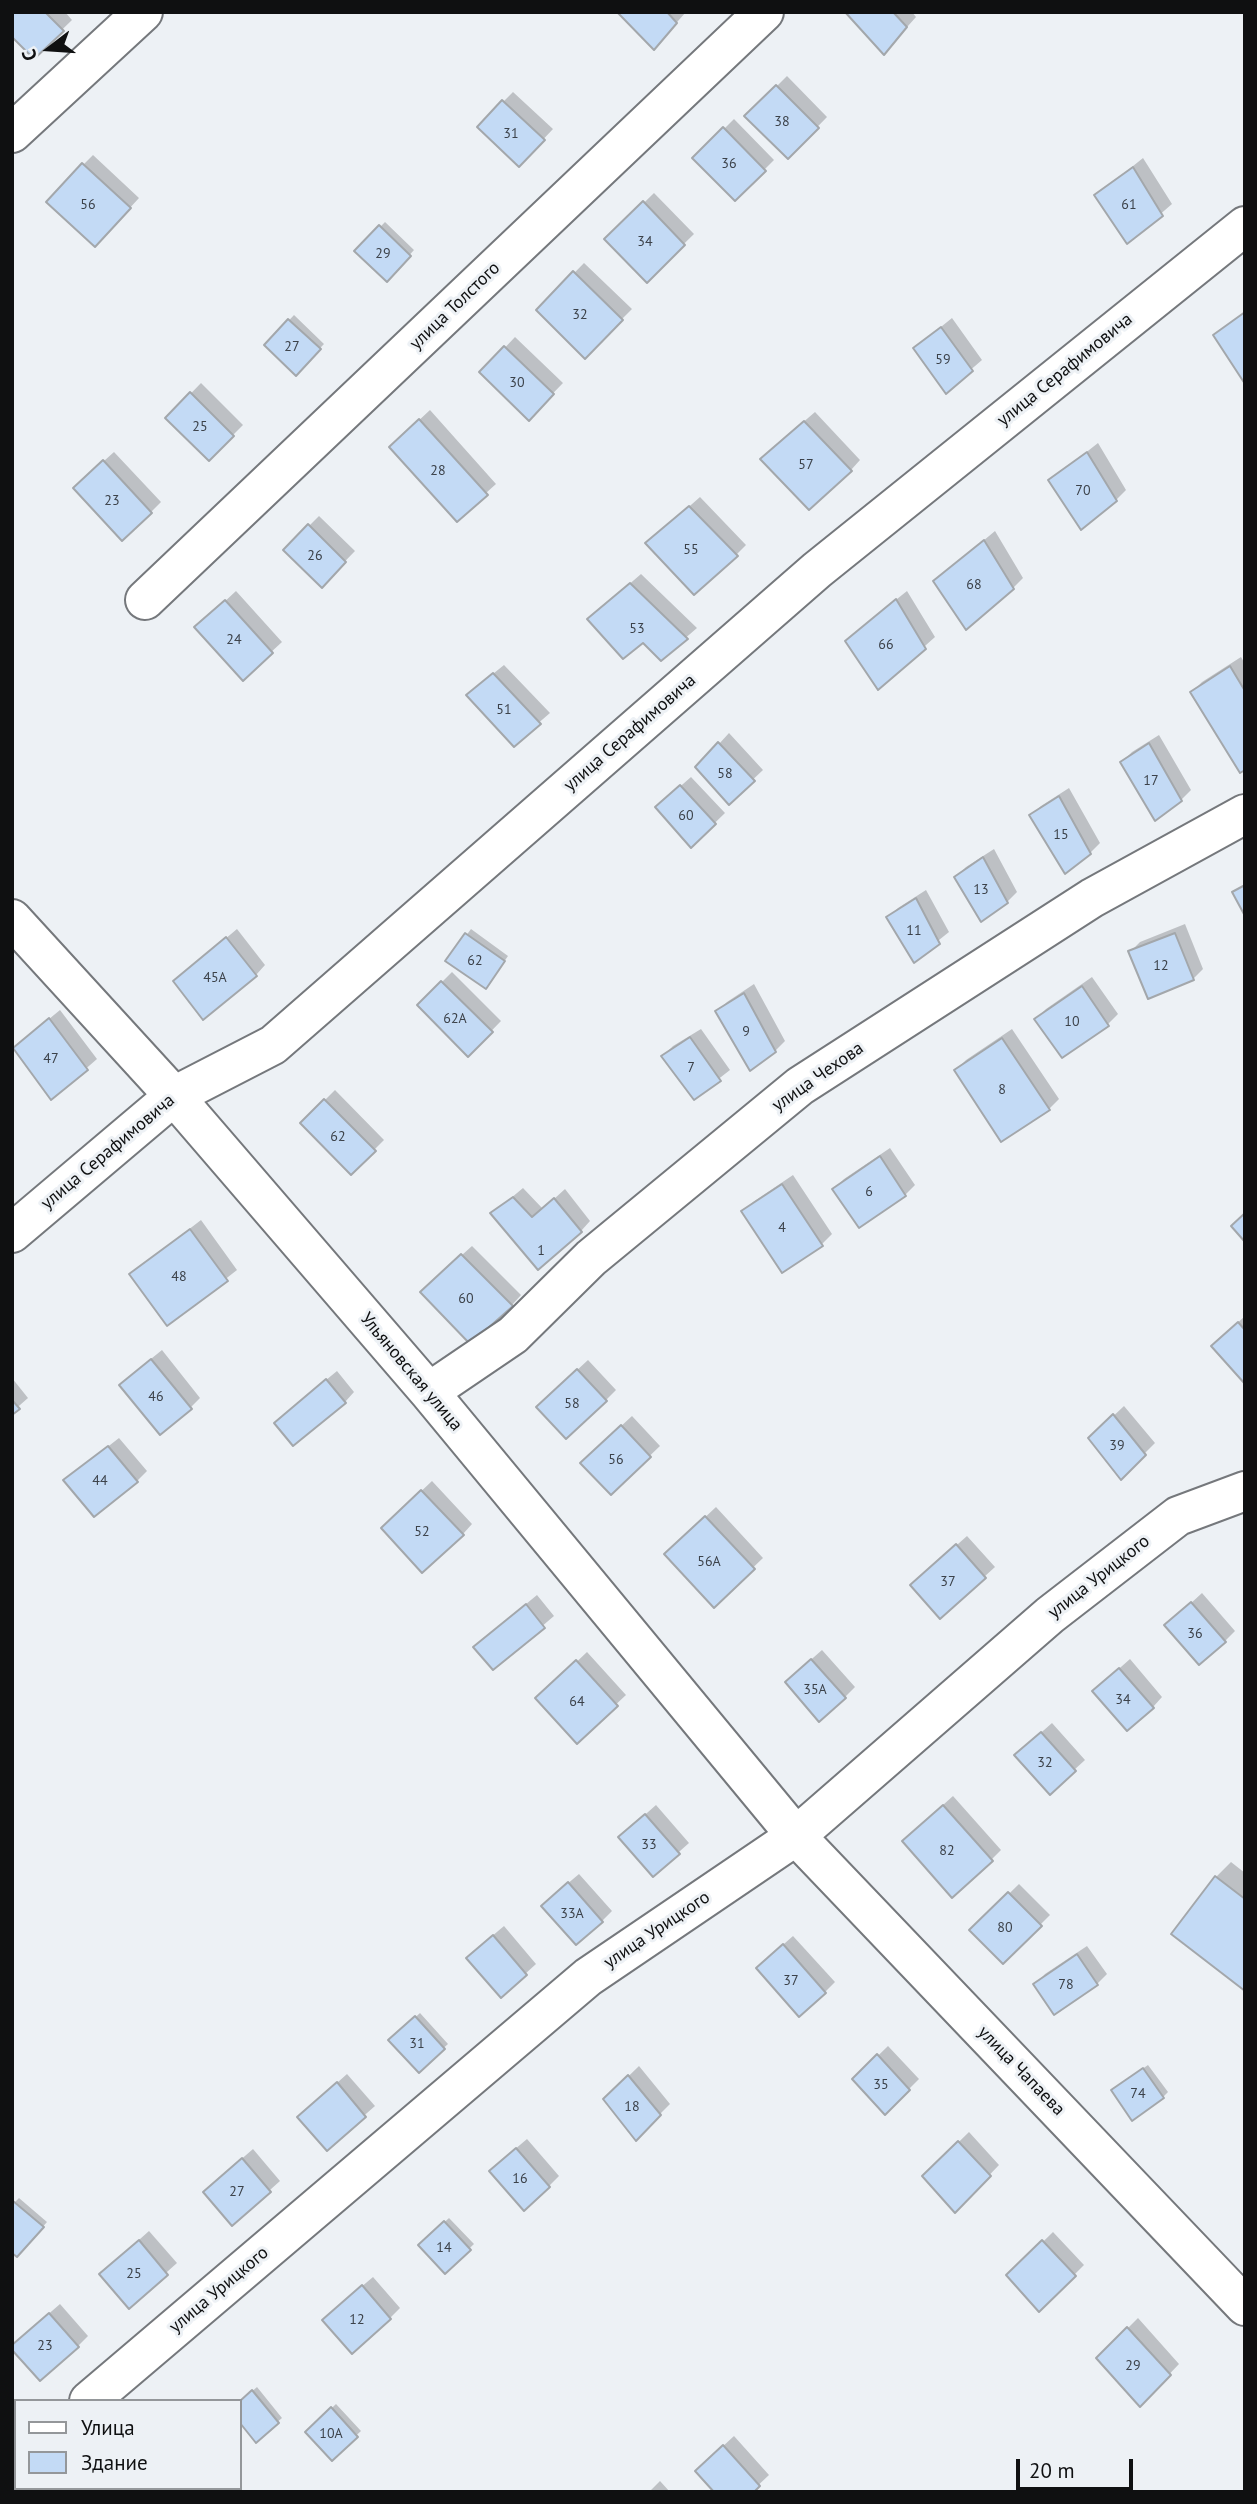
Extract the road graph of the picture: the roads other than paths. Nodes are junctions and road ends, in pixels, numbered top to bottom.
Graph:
1 (143, 12) edge
2 (765, 12) edge
3 (12, 133) edge
4 (1245, 226) edge
5 (145, 600) dead end
6 (1245, 814) edge
7 (12, 919) edge
8 (174, 1096) junction
9 (12, 1233) edge
10 (429, 1392) junction
11 (1245, 1491) edge
12 (796, 1836) junction
13 (1245, 2306) edge
14 (91, 2399) edge

1 - 3 street
2 - 5 street, улица Толстого
4 - 8 street, улица Серафимовича
6 - 10 street, улица Чехова
7 - 8 street, Ульяновская улица
8 - 9 street, улица Серафимовича
8 - 10 street, Ульяновская улица
10 - 12 street, Ульяновская улица
11 - 12 street, улица Урицкого
12 - 13 street, улица Чапаева
12 - 14 street, улица Урицкого

